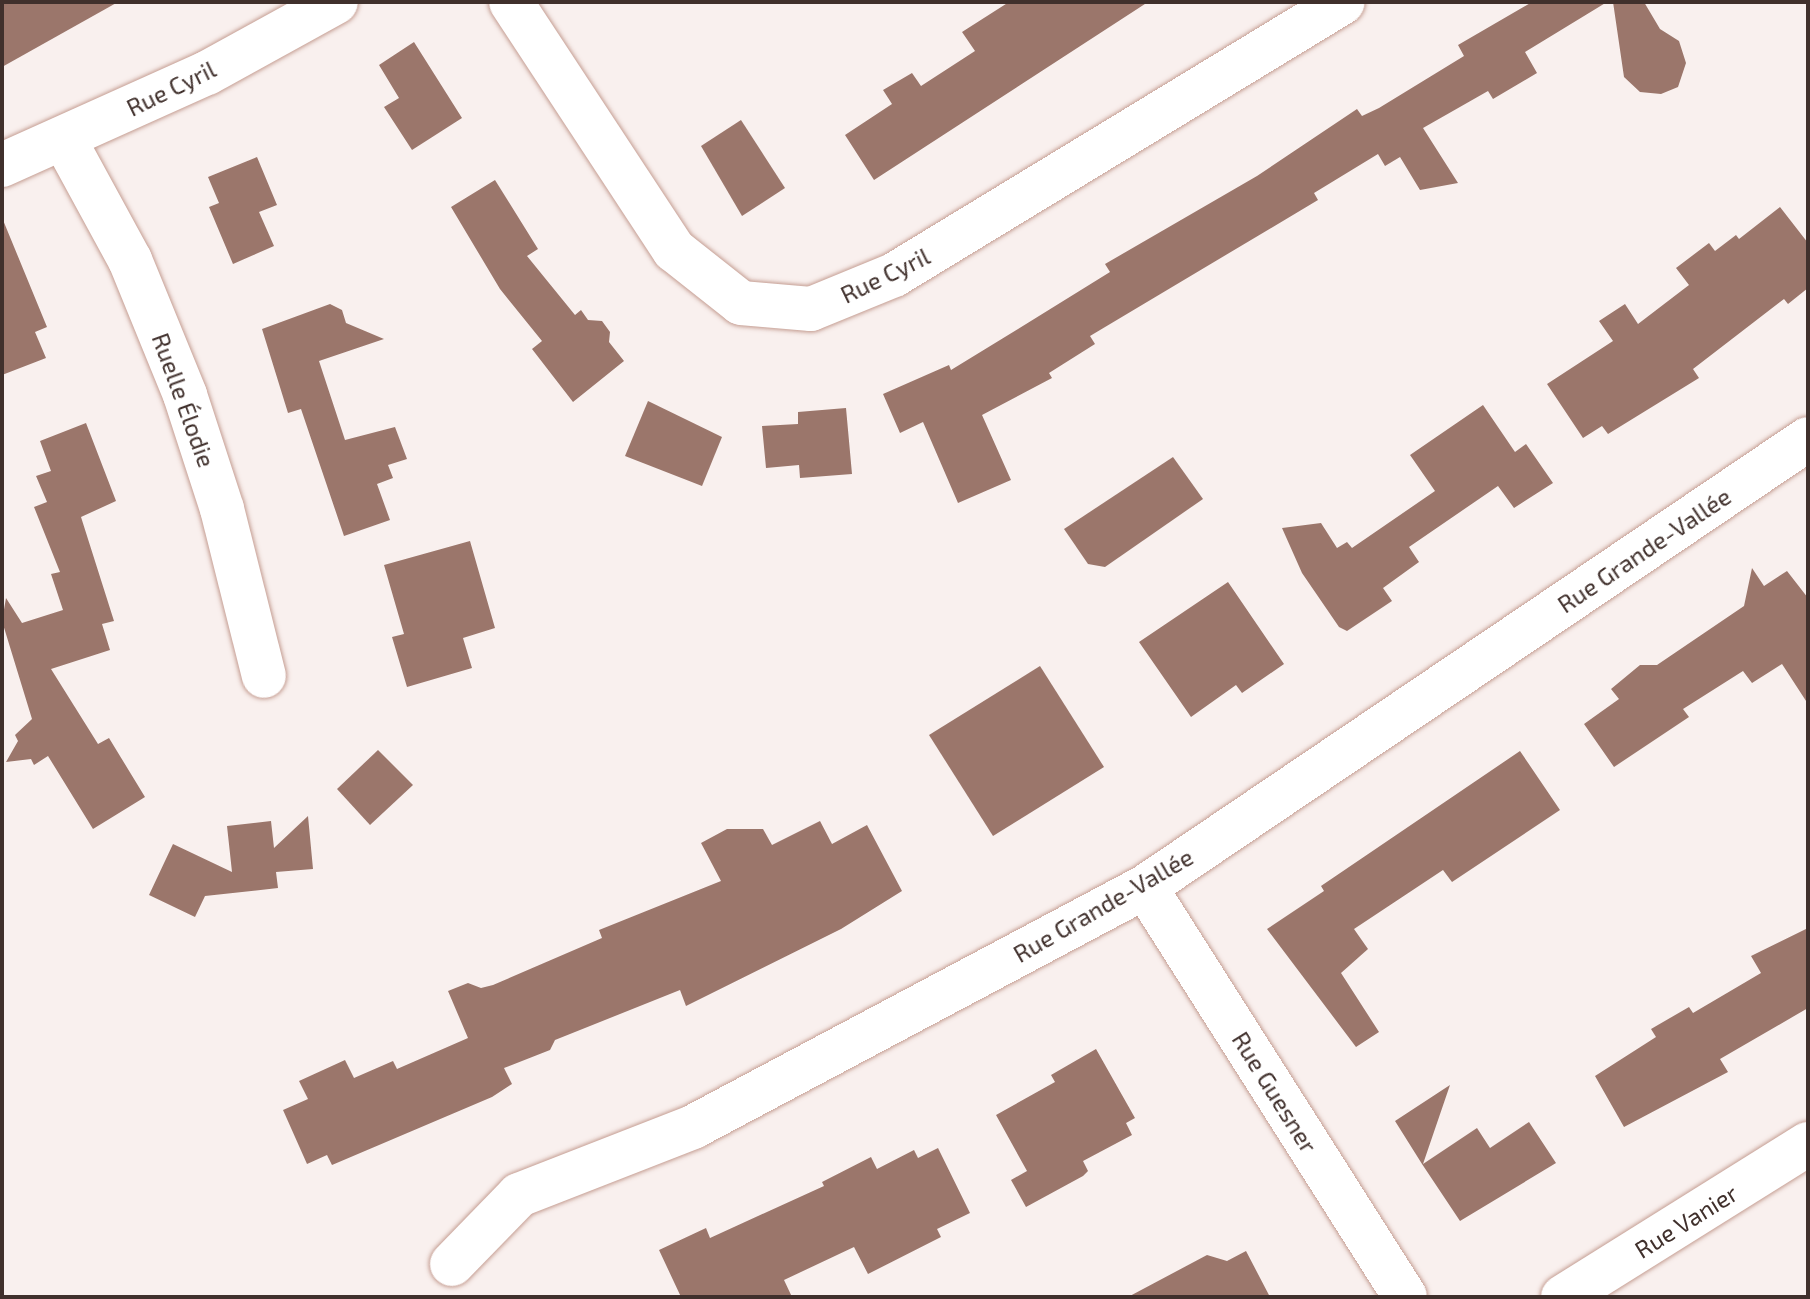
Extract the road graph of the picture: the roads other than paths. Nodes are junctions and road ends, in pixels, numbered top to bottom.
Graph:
1 (336, 2) edge
2 (511, 2) edge
3 (1343, 2) edge
4 (64, 139) junction
5 (2, 165) edge
6 (1808, 439) edge
7 (264, 676) dead end
8 (1145, 887) junction
9 (1808, 1144) edge
10 (452, 1264) dead end
11 (1405, 1297) edge
12 (1563, 1297) edge

1 - 4 street, Rue Cyril
2 - 3 street, Rue Cyril
4 - 5 street, Rue Cyril
4 - 7 street, Ruelle Élodie
6 - 8 street, Rue Grande-Vallée
8 - 10 street, Rue Grande-Vallée
8 - 11 street, Rue Guesner
9 - 12 street, Rue Vanier

